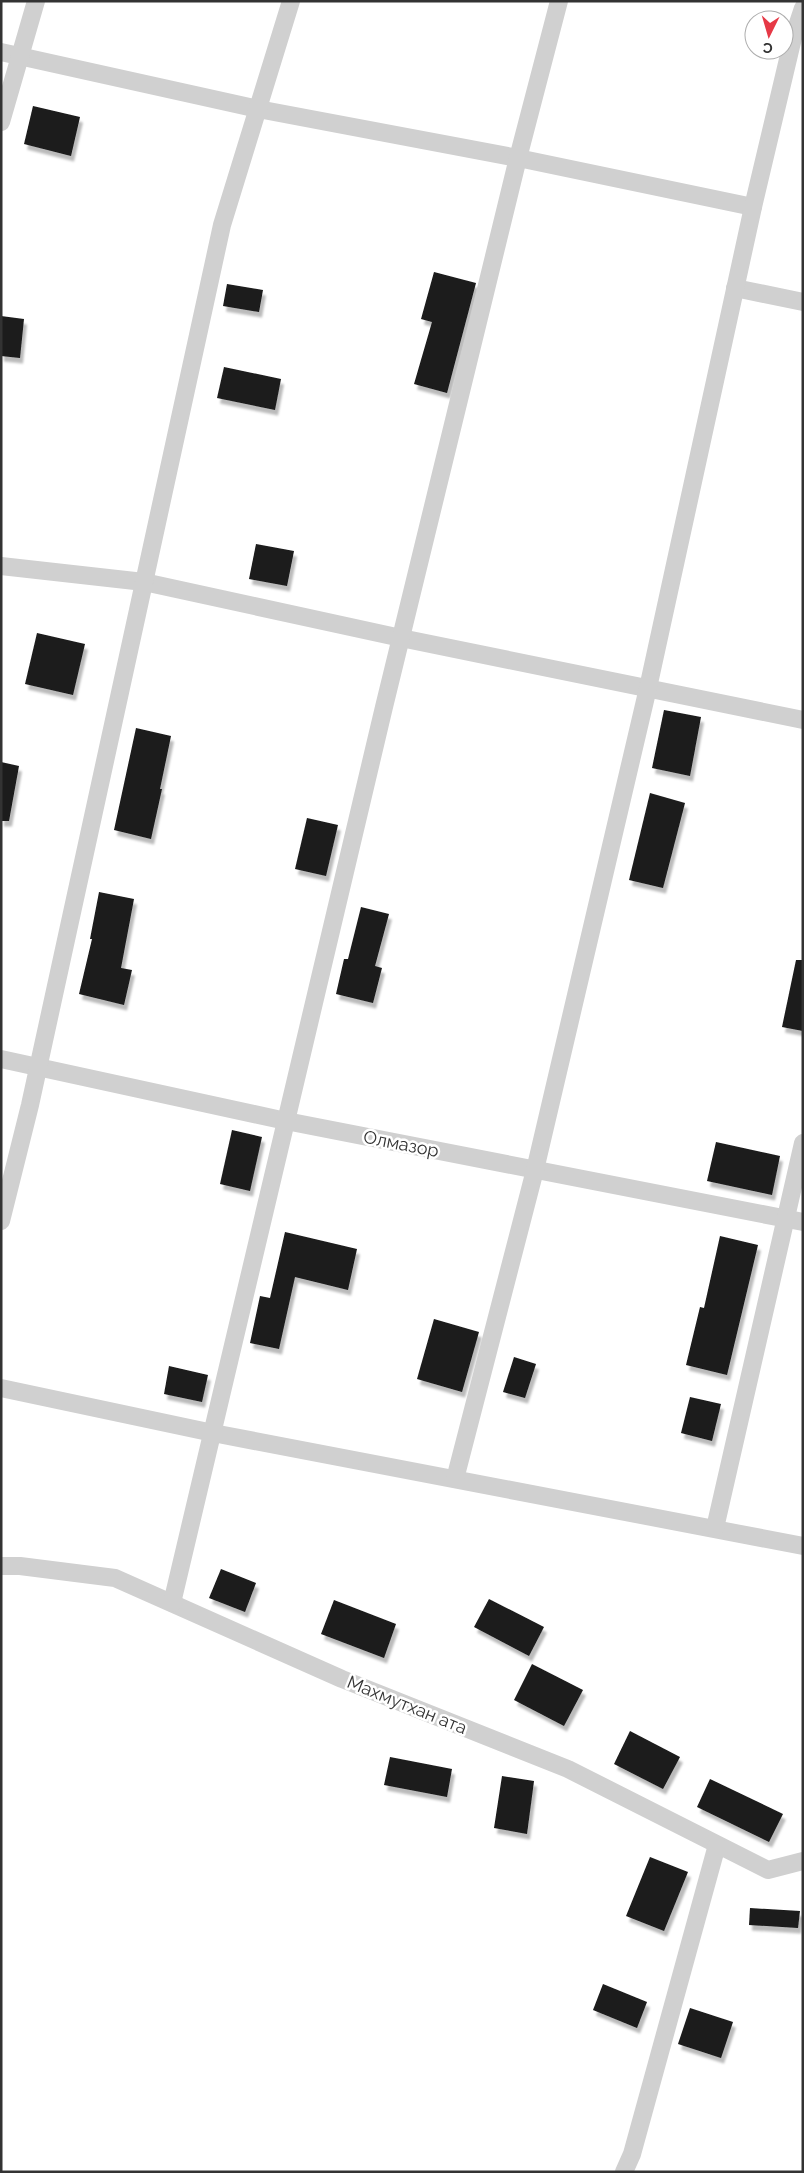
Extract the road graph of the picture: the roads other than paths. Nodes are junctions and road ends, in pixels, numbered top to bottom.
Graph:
1 (36, 1) edge
2 (291, 1) edge
3 (559, 1) edge
4 (803, 8) edge
5 (1, 52) edge
6 (19, 55) junction
7 (258, 108) junction
8 (1, 122) edge
9 (518, 158) junction
10 (753, 206) junction
11 (735, 288) junction
12 (803, 302) edge
13 (1, 566) edge
14 (144, 582) junction
15 (401, 638) junction
16 (648, 688) junction
17 (803, 720) edge
18 (1, 1059) edge
19 (38, 1066) junction
20 (286, 1121) junction
21 (803, 1143) edge
22 (535, 1170) junction
23 (784, 1219) junction
24 (1, 1221) edge
25 (803, 1222) edge
26 (1, 1388) edge
27 (213, 1433) junction
28 (455, 1479) junction
29 (714, 1528) junction
30 (803, 1546) edge
31 (1, 1566) edge
32 (172, 1603) junction
33 (717, 1845) junction
34 (803, 1861) edge
35 (624, 2172) edge

1 - 6 street
2 - 7 street
3 - 9 street
4 - 10 street
5 - 6 street
6 - 7 street
6 - 8 street
7 - 9 street
7 - 14 street
9 - 10 street
9 - 15 street
10 - 11 street
11 - 12 street
11 - 16 street
13 - 14 street
14 - 15 street
14 - 19 street
15 - 16 street
15 - 20 street
16 - 17 street
16 - 22 street
18 - 19 street, Олмазор
19 - 20 street, Олмазор
19 - 24 street
20 - 22 street, Олмазор
20 - 27 street
21 - 23 street
22 - 23 street, Олмазор
22 - 28 street
23 - 25 street, Олмазор
23 - 29 street
26 - 27 street
27 - 28 street
27 - 32 street
28 - 29 street
29 - 30 street
31 - 32 street, Махмутхан ата
32 - 33 street, Махмутхан ата
33 - 34 street, Махмутхан ата
33 - 35 street

